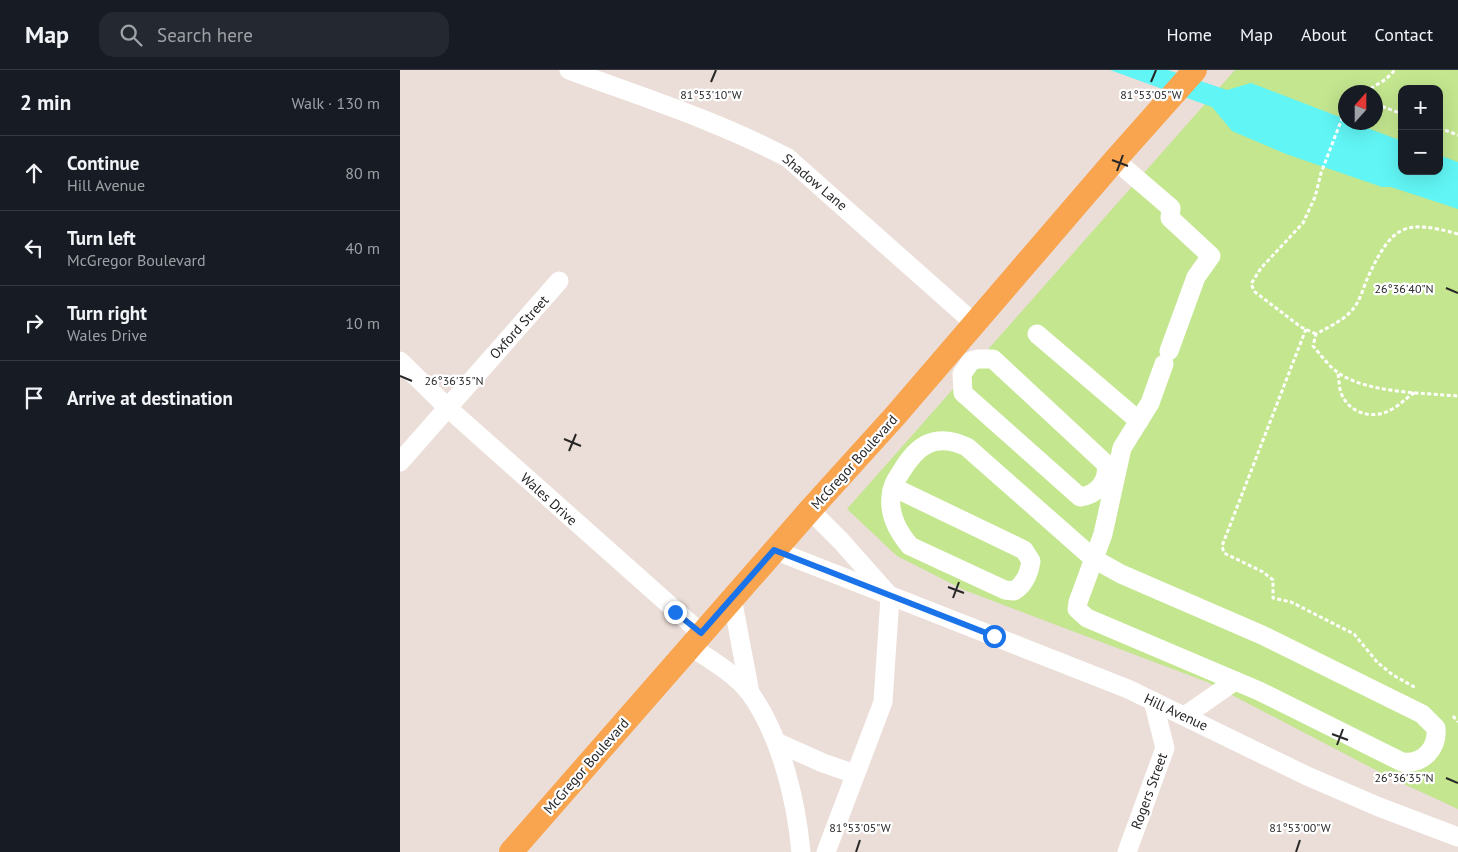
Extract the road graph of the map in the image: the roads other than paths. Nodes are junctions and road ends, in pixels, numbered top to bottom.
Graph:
1 (568, 70) edge
2 (1195, 70) edge
3 (1115, 160) junction
4 (559, 281) dead end
5 (974, 323) junction
6 (1037, 334) dead end
7 (959, 358) junction
8 (400, 361) edge
9 (448, 409) junction
10 (1139, 421) junction
11 (400, 462) edge
12 (893, 488) junction
13 (1105, 492) junction
14 (810, 510) junction
15 (774, 550) junction
16 (1094, 559) junction
17 (890, 597) junction
18 (732, 598) junction
19 (696, 640) junction
20 (1236, 681) junction
21 (750, 693) junction
22 (1153, 701) junction
23 (1186, 715) junction
24 (776, 742) junction
25 (855, 774) junction
26 (1458, 837) edge
27 (511, 852) edge
28 (801, 852) edge
29 (826, 852) edge
30 (1127, 852) edge

1 - 5 street, Shadow Lane
2 - 3 main road, McGregor Boulevard
3 - 5 main road, McGregor Boulevard
3 - 10 street
4 - 9 street, Oxford Street
5 - 7 main road, McGregor Boulevard
6 - 10 street
7 - 13 street
7 - 13 street
7 - 14 main road, McGregor Boulevard
8 - 9 street, Wales Drive
9 - 11 street, Oxford Street
9 - 19 street, Wales Drive
10 - 13 street
12 - 12 street
12 - 16 street
13 - 16 street
14 - 15 main road, McGregor Boulevard
14 - 17 street, Hill Avenue
15 - 17 street, Hill Avenue
15 - 18 main road, McGregor Boulevard
16 - 20 street
16 - 20 street
17 - 22 street, Hill Avenue
17 - 25 street
18 - 19 main road, McGregor Boulevard
18 - 21 street
19 - 21 street, Wales Drive
19 - 27 main road, McGregor Boulevard
20 - 23 street
21 - 24 street
22 - 23 street, Hill Avenue
22 - 30 street, Rogers Street
23 - 26 street, Hill Avenue
24 - 25 street
24 - 28 street
25 - 29 street

